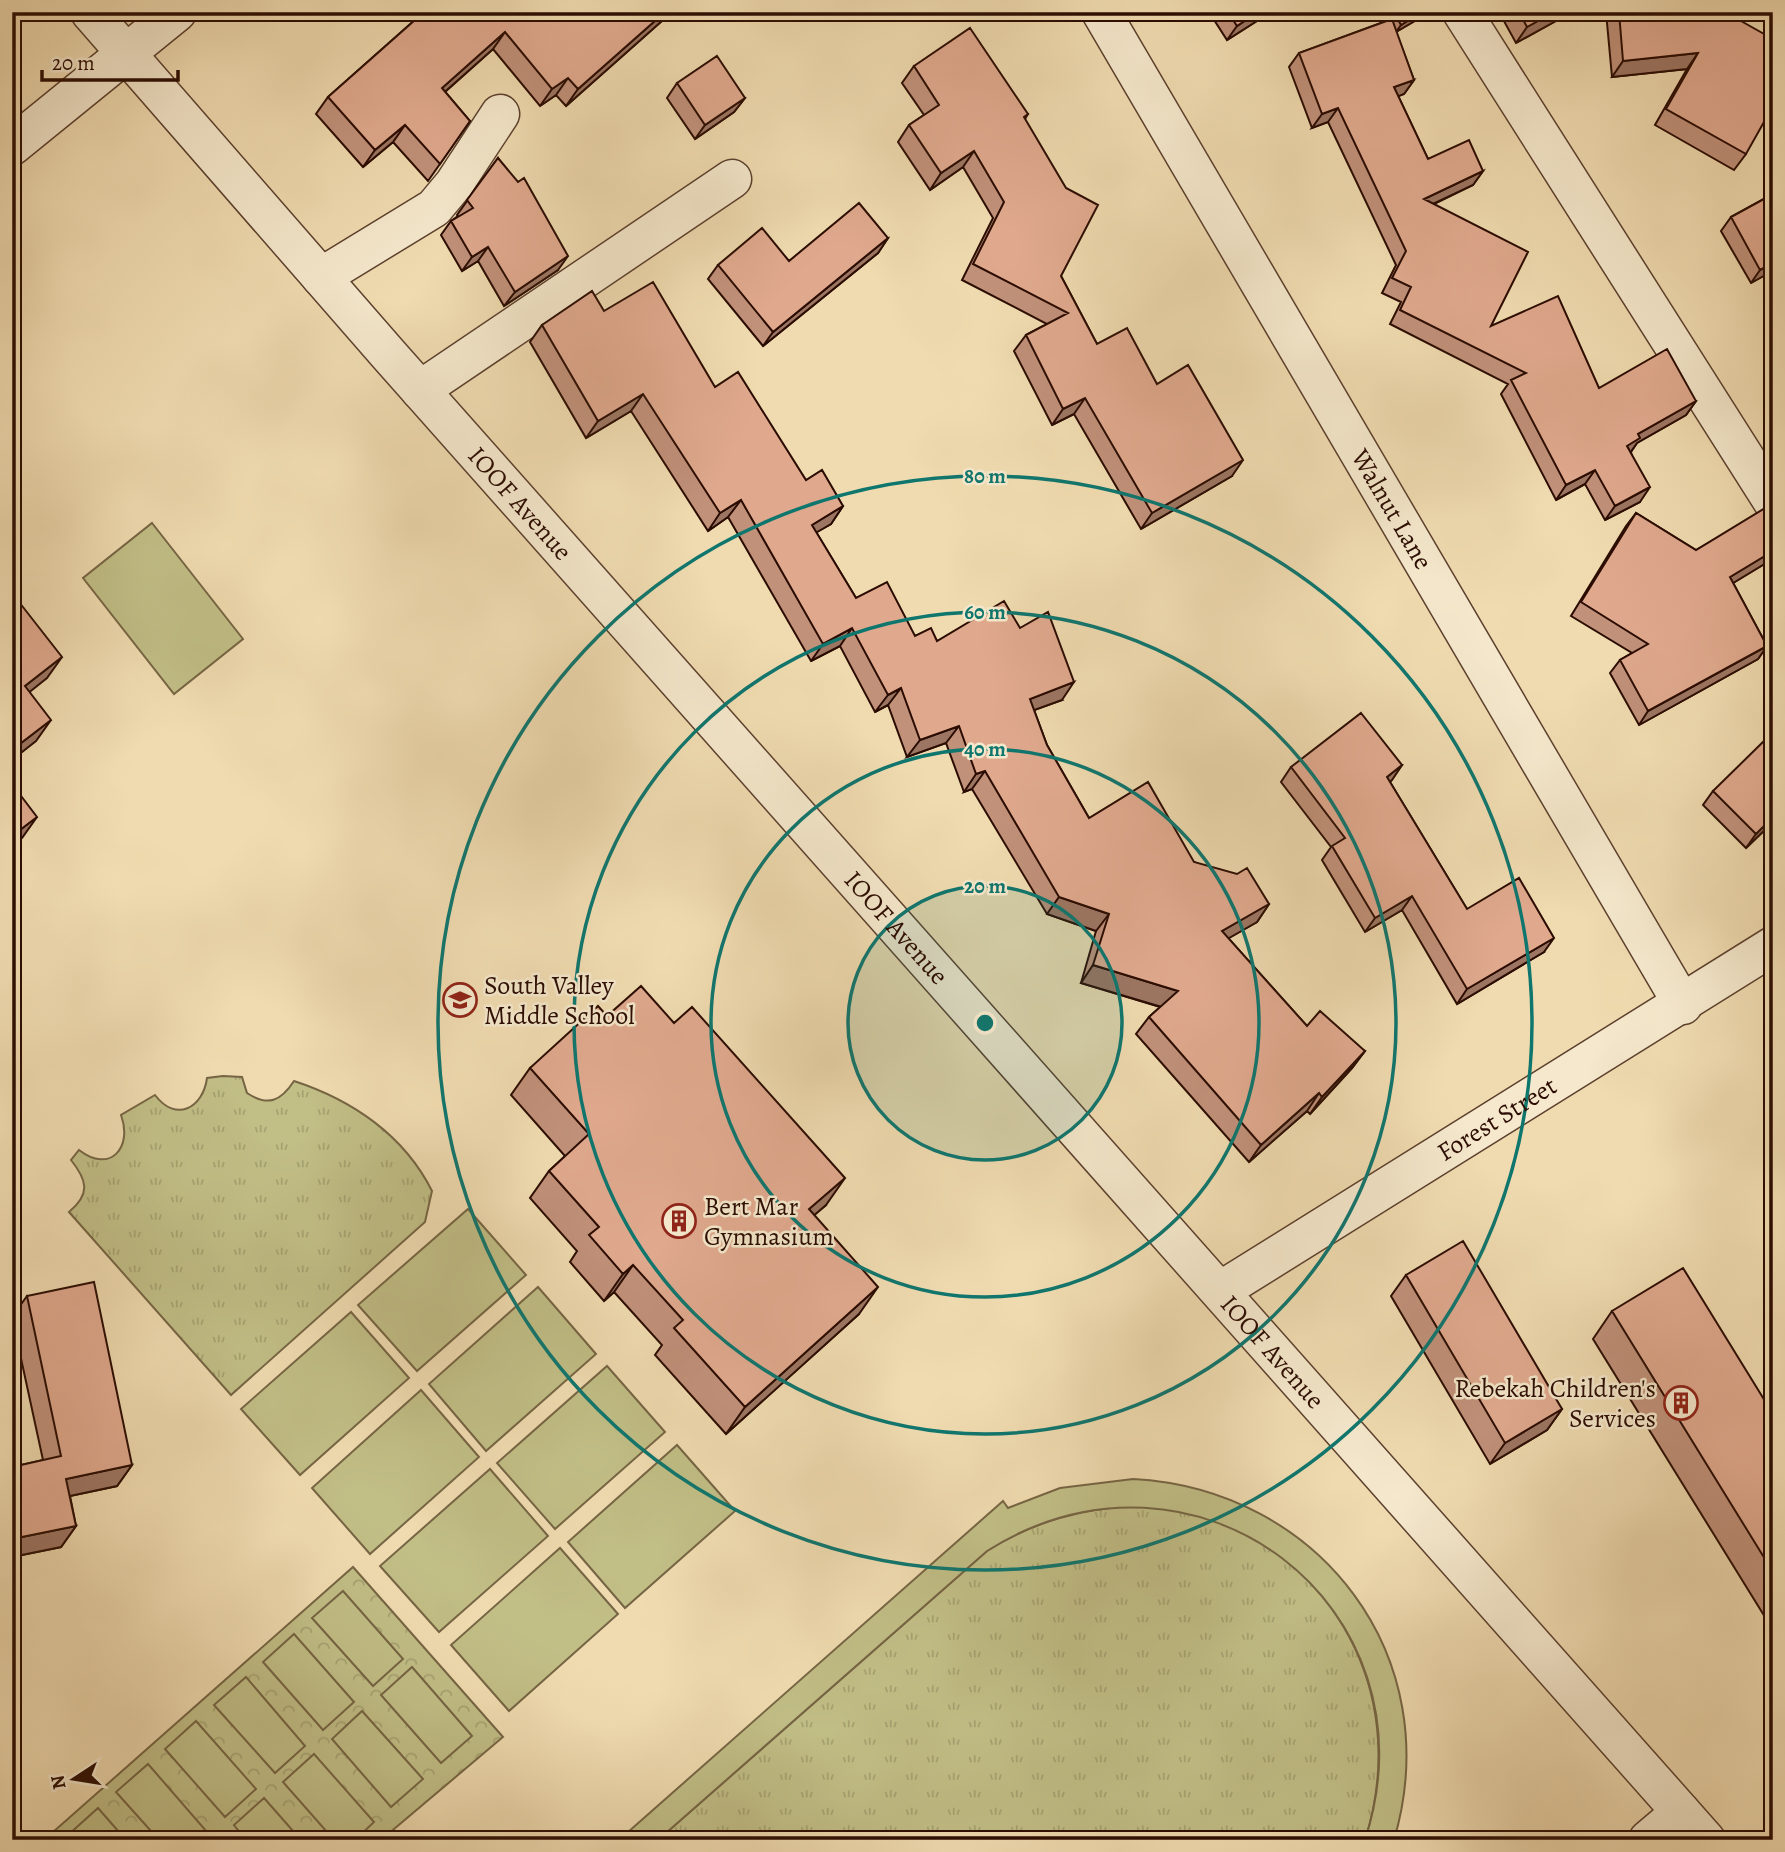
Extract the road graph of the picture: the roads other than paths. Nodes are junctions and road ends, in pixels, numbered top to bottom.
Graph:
1 (90, 12) edge
2 (177, 12) edge
3 (1101, 12) edge
4 (1462, 12) edge
5 (127, 54) junction
6 (500, 114) dead end
7 (12, 146) edge
8 (732, 179) dead end
9 (321, 277) junction
10 (420, 390) junction
11 (1773, 502) edge
12 (1773, 946) edge
13 (1683, 1005) junction
14 (1220, 1291) junction
15 (1681, 1812) junction
16 (1648, 1840) edge
17 (1706, 1840) edge

1 - 5 street, IOOF Avenue
2 - 5 street
3 - 13 street, Walnut Lane
4 - 11 street
5 - 7 street
5 - 9 street, IOOF Avenue
6 - 9 street
8 - 10 street
9 - 10 street, IOOF Avenue
10 - 14 street, IOOF Avenue
12 - 13 street, Forest Street
13 - 14 street, Forest Street
14 - 15 street, IOOF Avenue
15 - 16 street
15 - 17 street, IOOF Avenue

